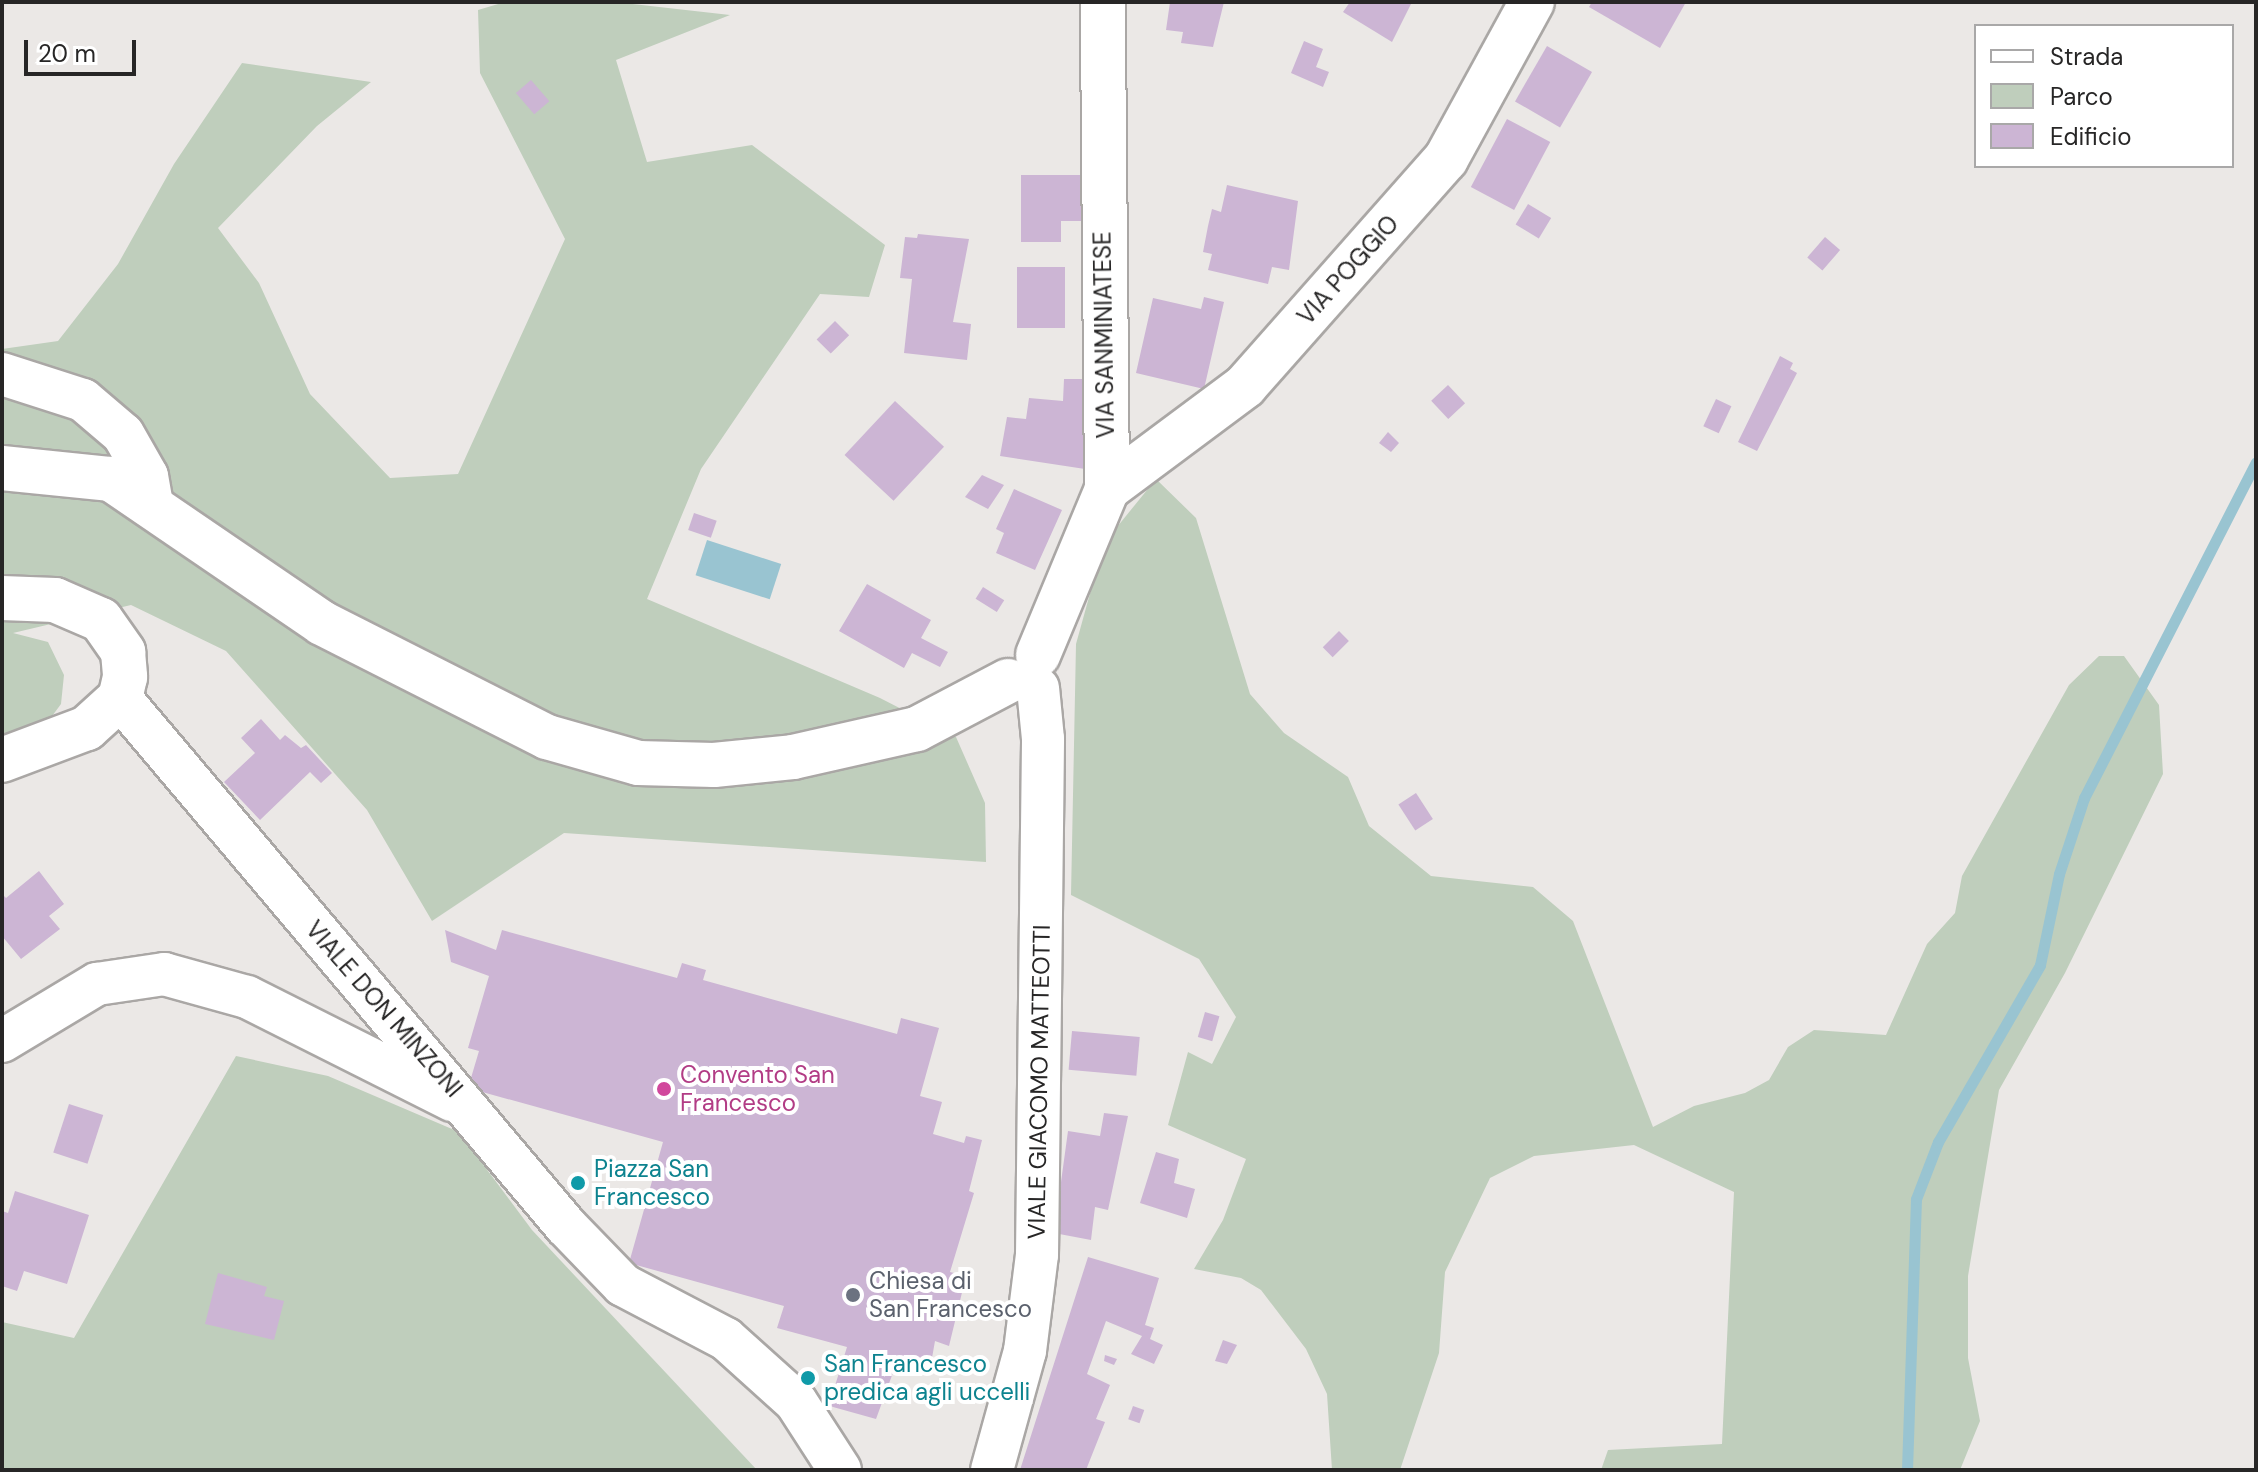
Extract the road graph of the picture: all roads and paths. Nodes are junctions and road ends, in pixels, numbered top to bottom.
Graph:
1 (1103, 2) edge
2 (1532, 2) edge
3 (2, 374) edge
4 (2, 468) edge
5 (1107, 489) junction
6 (152, 504) junction
7 (2, 598) edge
8 (1028, 675) junction
9 (120, 698) junction
10 (2, 760) edge
11 (2, 1041) edge
12 (471, 1109) junction
13 (840, 1470) edge
14 (992, 1470) edge

1 - 5 main road, VIA SANMINIATESE
2 - 5 main road, VIA POGGIO
3 - 6 street
4 - 6 main road
5 - 8 main road, VIA SANMINIATESE
6 - 8 main road
7 - 9 main road
8 - 14 street, VIALE GIACOMO MATTEOTTI
9 - 10 main road
9 - 12 street, VIALE DON MINZONI
11 - 12 street, VIALE DON MINZONI
12 - 13 street

